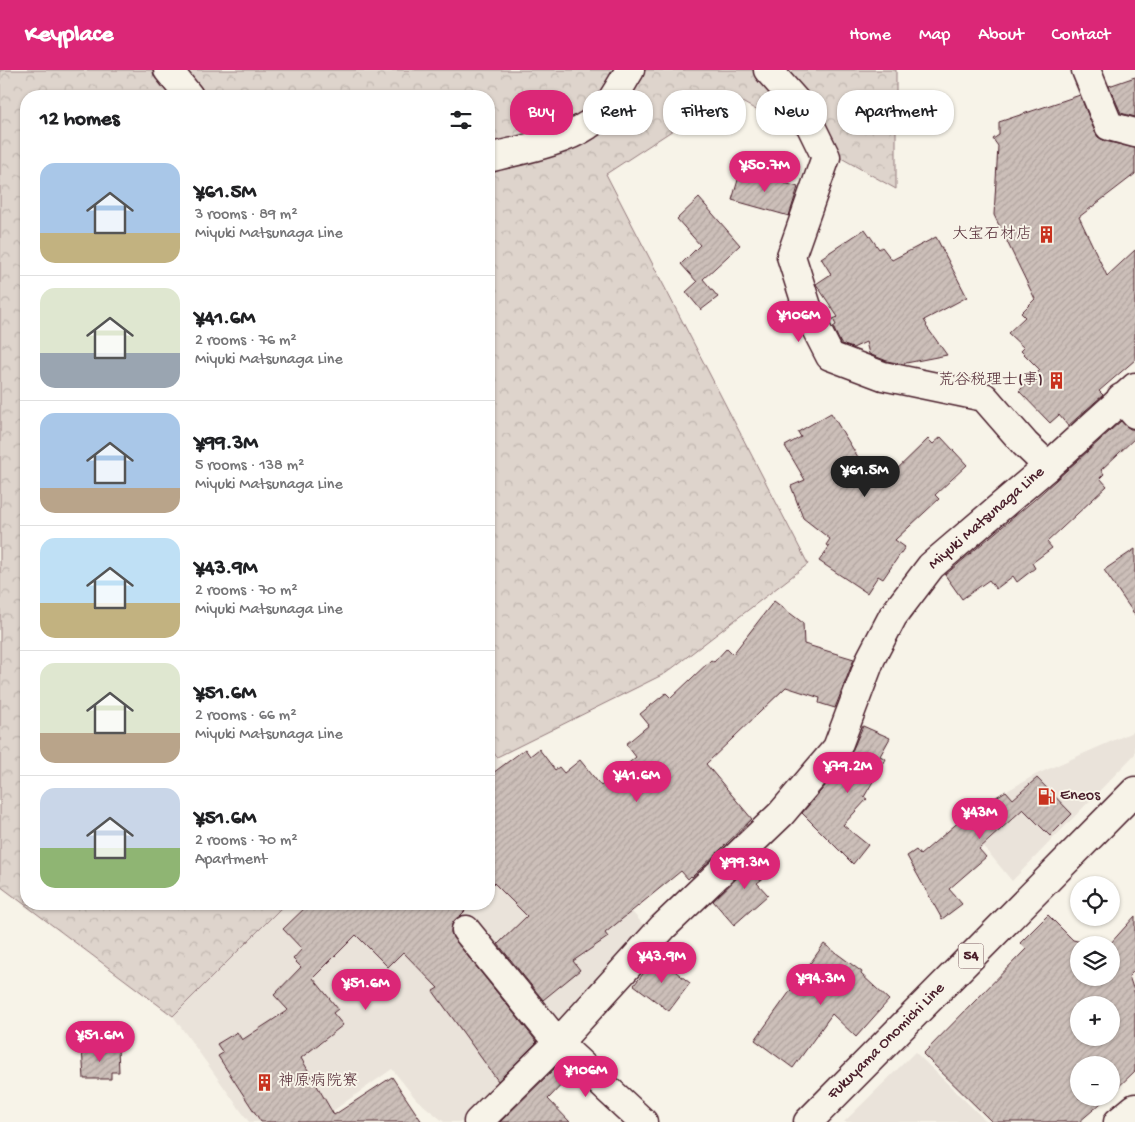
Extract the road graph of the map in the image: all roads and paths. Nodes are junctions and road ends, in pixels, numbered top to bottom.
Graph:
1 (168, 70) edge
2 (630, 70) edge
3 (768, 70) edge
4 (1086, 70) edge
5 (184, 90) edge
6 (1135, 133) edge
7 (495, 156) edge
8 (1130, 400) edge
9 (1048, 466) junction
10 (1135, 791) edge
11 (466, 930) dead end
12 (558, 1043) junction
13 (1135, 1108) edge
14 (478, 1122) edge
15 (643, 1122) edge
16 (808, 1122) edge
17 (1118, 1122) edge

1 - 5 main road
2 - 7 main road
3 - 9 main road
4 - 6 main road
8 - 9 main road, Miyuki Matsunaga Line
9 - 12 main road, Miyuki Matsunaga Line
10 - 16 main road, Fukuyama Onomichi Line / 54
11 - 12 main road
12 - 14 main road, Miyuki Matsunaga Line
12 - 15 main road
13 - 17 main road

